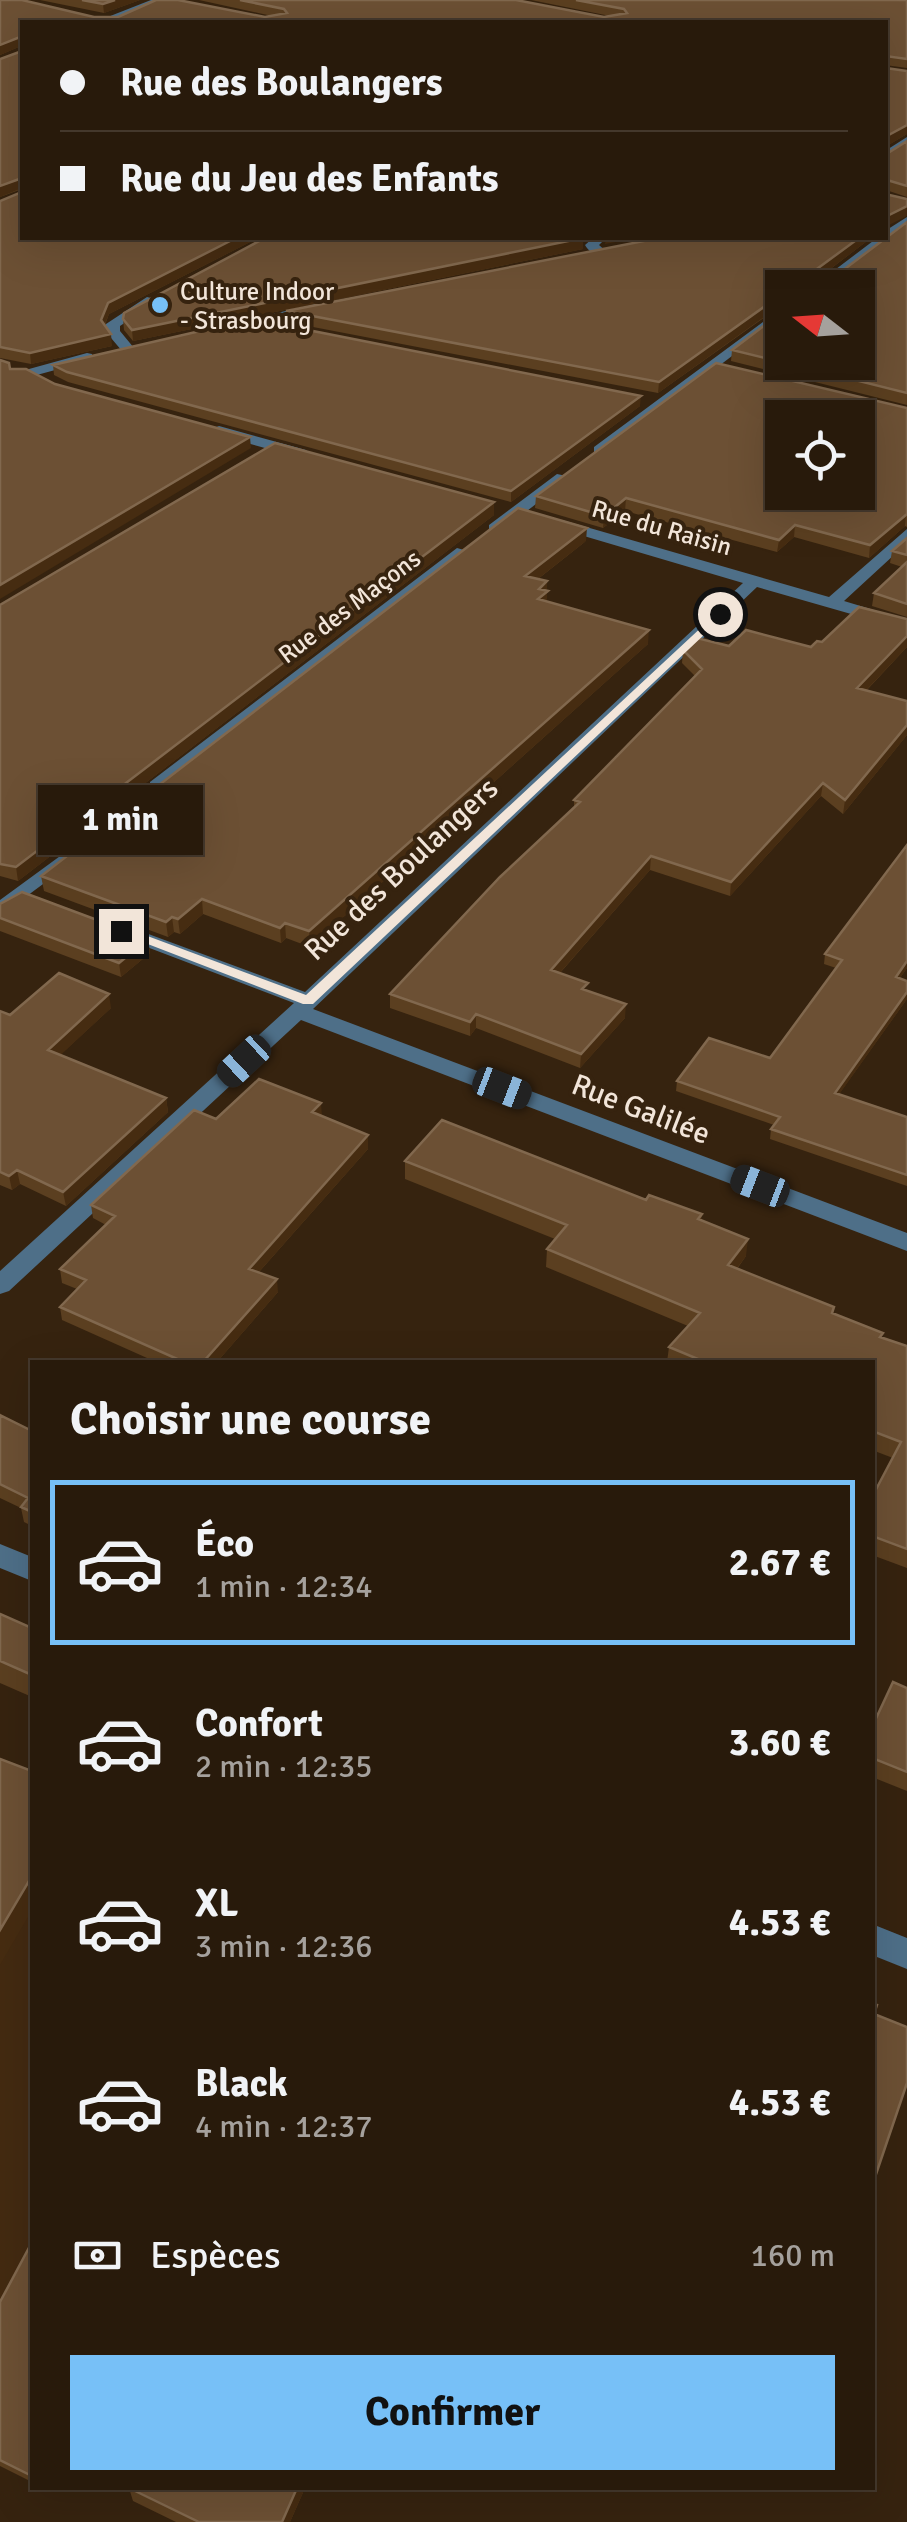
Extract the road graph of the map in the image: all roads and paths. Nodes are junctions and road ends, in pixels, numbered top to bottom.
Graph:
1 (160, 0) edge
2 (87, 17) edge
3 (98, 20) edge
4 (111, 20) edge
5 (881, 240) edge
6 (600, 245) edge
7 (618, 248) edge
8 (582, 256) edge
9 (840, 270) edge
10 (162, 295) edge
11 (340, 304) edge
12 (247, 322) junction
13 (765, 325) edge
14 (212, 330) edge
15 (284, 330) edge
16 (144, 344) edge
17 (127, 348) junction
18 (0, 364) edge
19 (712, 364) junction
20 (729, 369) edge
21 (28, 372) junction
22 (0, 382) edge
23 (47, 382) edge
24 (644, 398) edge
25 (662, 402) junction
26 (196, 425) edge
27 (273, 446) junction
28 (310, 456) edge
29 (586, 459) edge
30 (248, 461) edge
31 (571, 471) edge
32 (507, 510) junction
33 (907, 534) edge
34 (756, 580) junction
35 (833, 602) junction
36 (907, 624) edge
37 (141, 799) edge
38 (78, 848) edge
39 (20, 893) edge
40 (0, 910) edge
41 (92, 920) edge
42 (303, 1006) junction
43 (907, 1242) edge
44 (0, 1285) edge
45 (0, 1556) edge
46 (30, 1569) edge
47 (875, 1940) edge
48 (907, 1954) edge

1 - 4 street
2 - 3 street
5 - 9 street
6 - 7 street
6 - 8 street
10 - 17 street
11 - 12 street
12 - 14 street
12 - 15 street
13 - 19 street
16 - 17 street
17 - 21 street
18 - 21 street
19 - 20 street
19 - 25 street
21 - 22 street
21 - 23 street
24 - 25 street
25 - 29 street
26 - 27 street
27 - 28 street
27 - 30 street
31 - 32 street, Rue des Maçons
32 - 34 street, Rue du Raisin
32 - 37 street, Rue des Maçons
33 - 35 street
34 - 35 street, Rue du Raisin
34 - 42 street, Rue des Boulangers
35 - 36 street, Rue du Raisin
38 - 39 street
39 - 40 street
41 - 42 street, Rue Galilée
42 - 43 street, Rue Galilée
42 - 44 street, Rue des Boulangers
45 - 46 street
47 - 48 street

